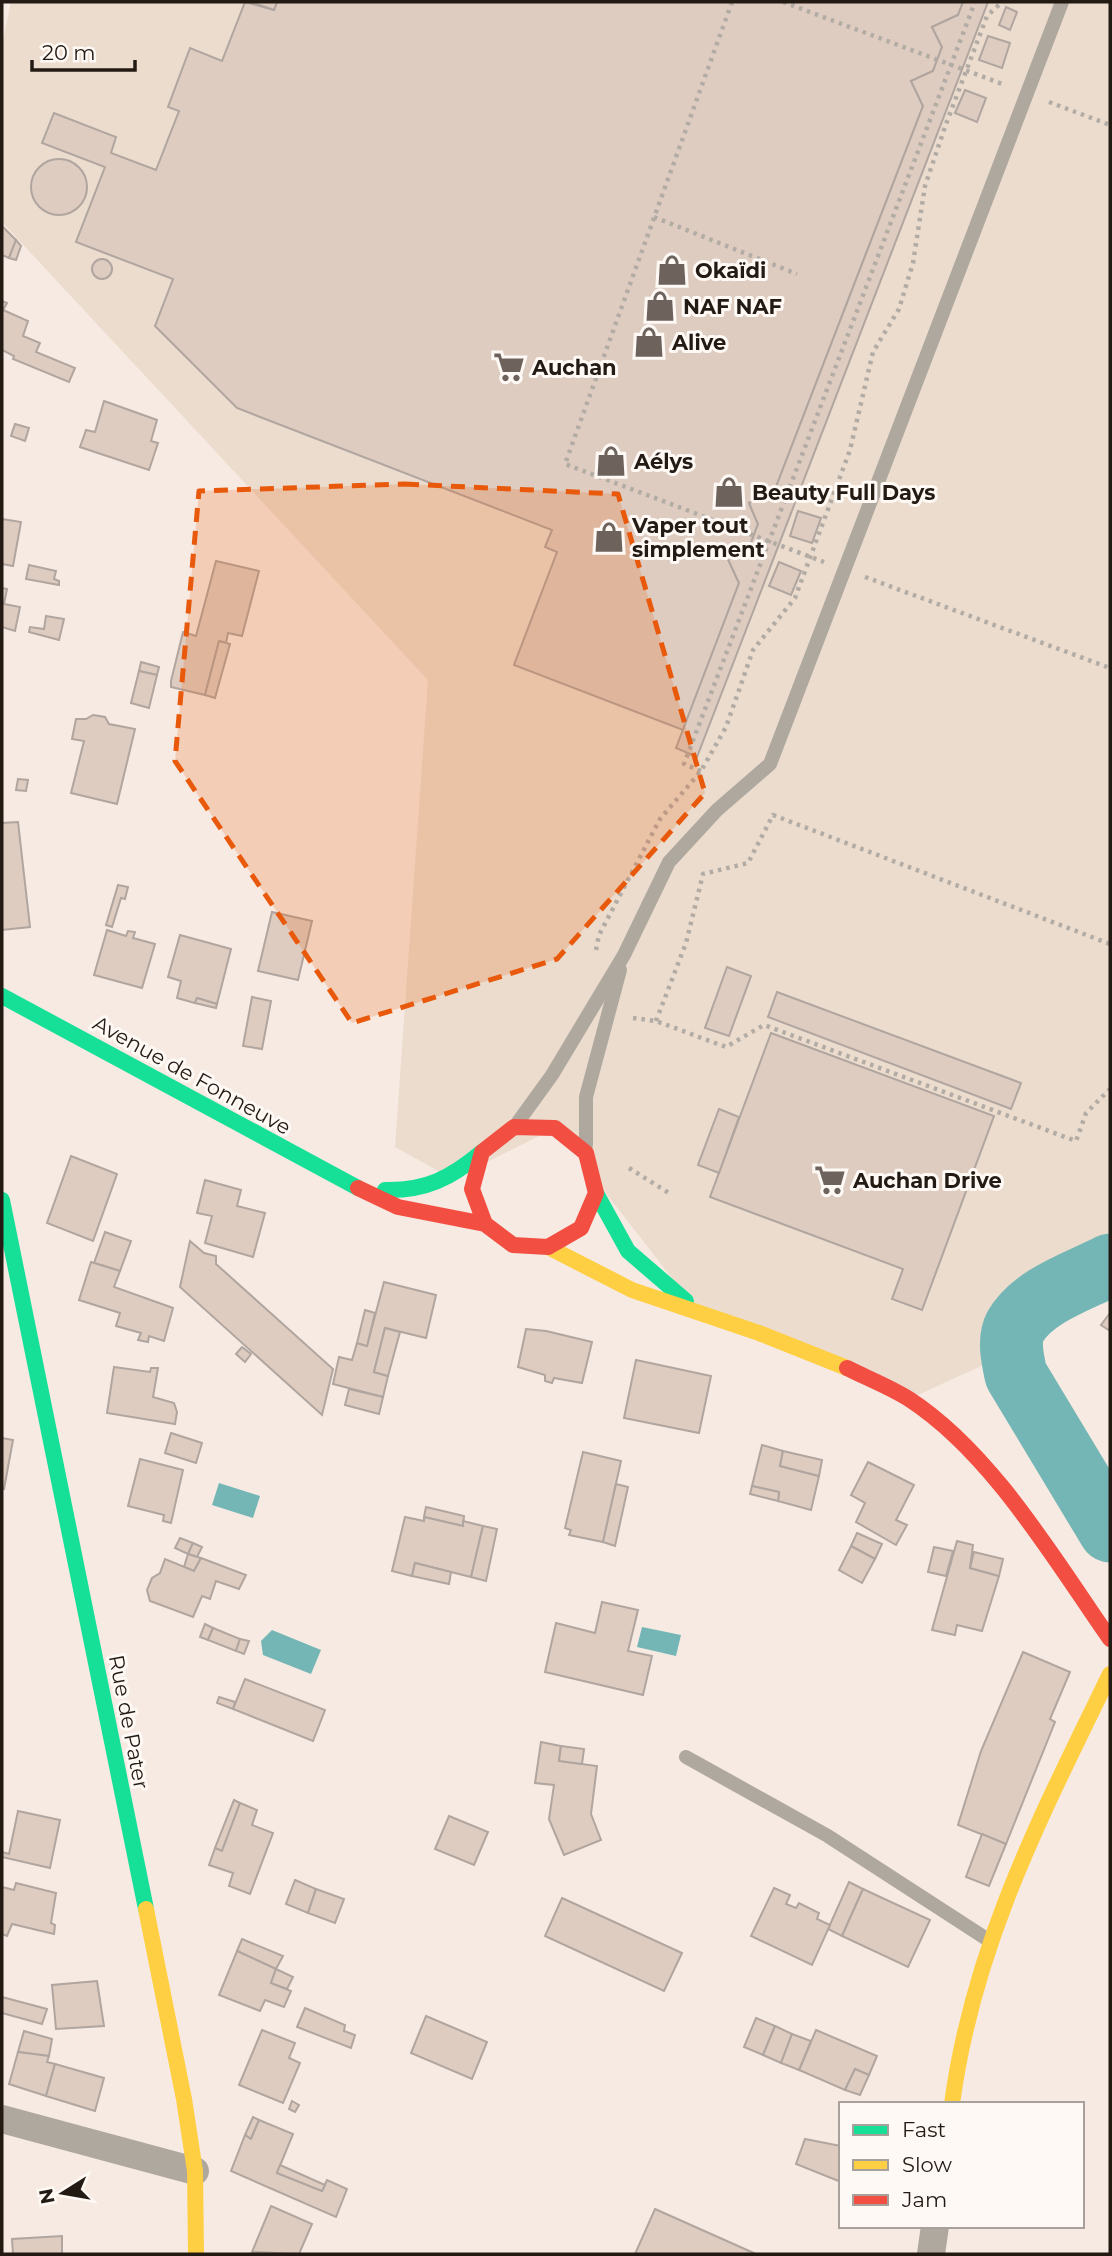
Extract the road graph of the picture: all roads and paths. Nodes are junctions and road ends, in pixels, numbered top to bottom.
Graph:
1 (732, 2) edge
2 (783, 2) edge
3 (975, 2) edge
4 (1002, 2) edge
5 (1062, 2) edge
6 (937, 59) dead end
7 (654, 217) junction
8 (797, 274) dead end
9 (769, 542) junction
10 (812, 558) junction
11 (844, 570) junction
12 (1110, 668) edge
13 (701, 771) junction
14 (1110, 944) edge
15 (624, 955) junction
16 (594, 958) dead end
17 (2, 996) edge
18 (656, 1021) junction
19 (628, 1030) dead end
20 (1110, 1089) edge
21 (514, 1127) junction
22 (482, 1152) junction
23 (586, 1153) junction
24 (626, 1166) dead end
25 (362, 1189) junction
26 (596, 1193) junction
27 (672, 1195) dead end
28 (2, 1200) edge
29 (485, 1224) junction
30 (548, 1247) junction
31 (700, 1314) junction
32 (1110, 1639) edge
33 (1110, 1674) edge
34 (686, 1757) dead end
35 (990, 1941) junction
36 (952, 2102) edge
37 (2, 2119) edge
38 (195, 2171) junction
39 (935, 2228) edge
40 (196, 2254) edge
41 (931, 2254) edge

1 - 7 path
2 - 6 path
3 - 9 path
4 - 10 path
5 - 11 lane
7 - 8 path
7 - 9 path
9 - 10 path
9 - 13 path
10 - 11 path
10 - 13 path
11 - 12 path
11 - 15 lane
13 - 16 path
14 - 18 path
15 - 21 lane
15 - 23 lane
17 - 25 street, Avenue de Fonneuve
18 - 19 path
18 - 20 path
21 - 22 street, Avenue de Fonneuve
21 - 23 street
22 - 25 street, Avenue de Fonneuve
22 - 29 street
23 - 26 street, Avenue de Fonneuve
24 - 27 path
25 - 29 street, Avenue de Fonneuve
26 - 30 street
26 - 31 street, Avenue de Fonneuve
28 - 38 street, Rue de Pater
29 - 30 street, Avenue de Fonneuve
30 - 31 street, Avenue de Fonneuve
31 - 32 street, Avenue de Fonneuve
33 - 35 street
34 - 35 lane
35 - 36 street
37 - 38 street
38 - 40 street, Rue de Pater
39 - 41 street

